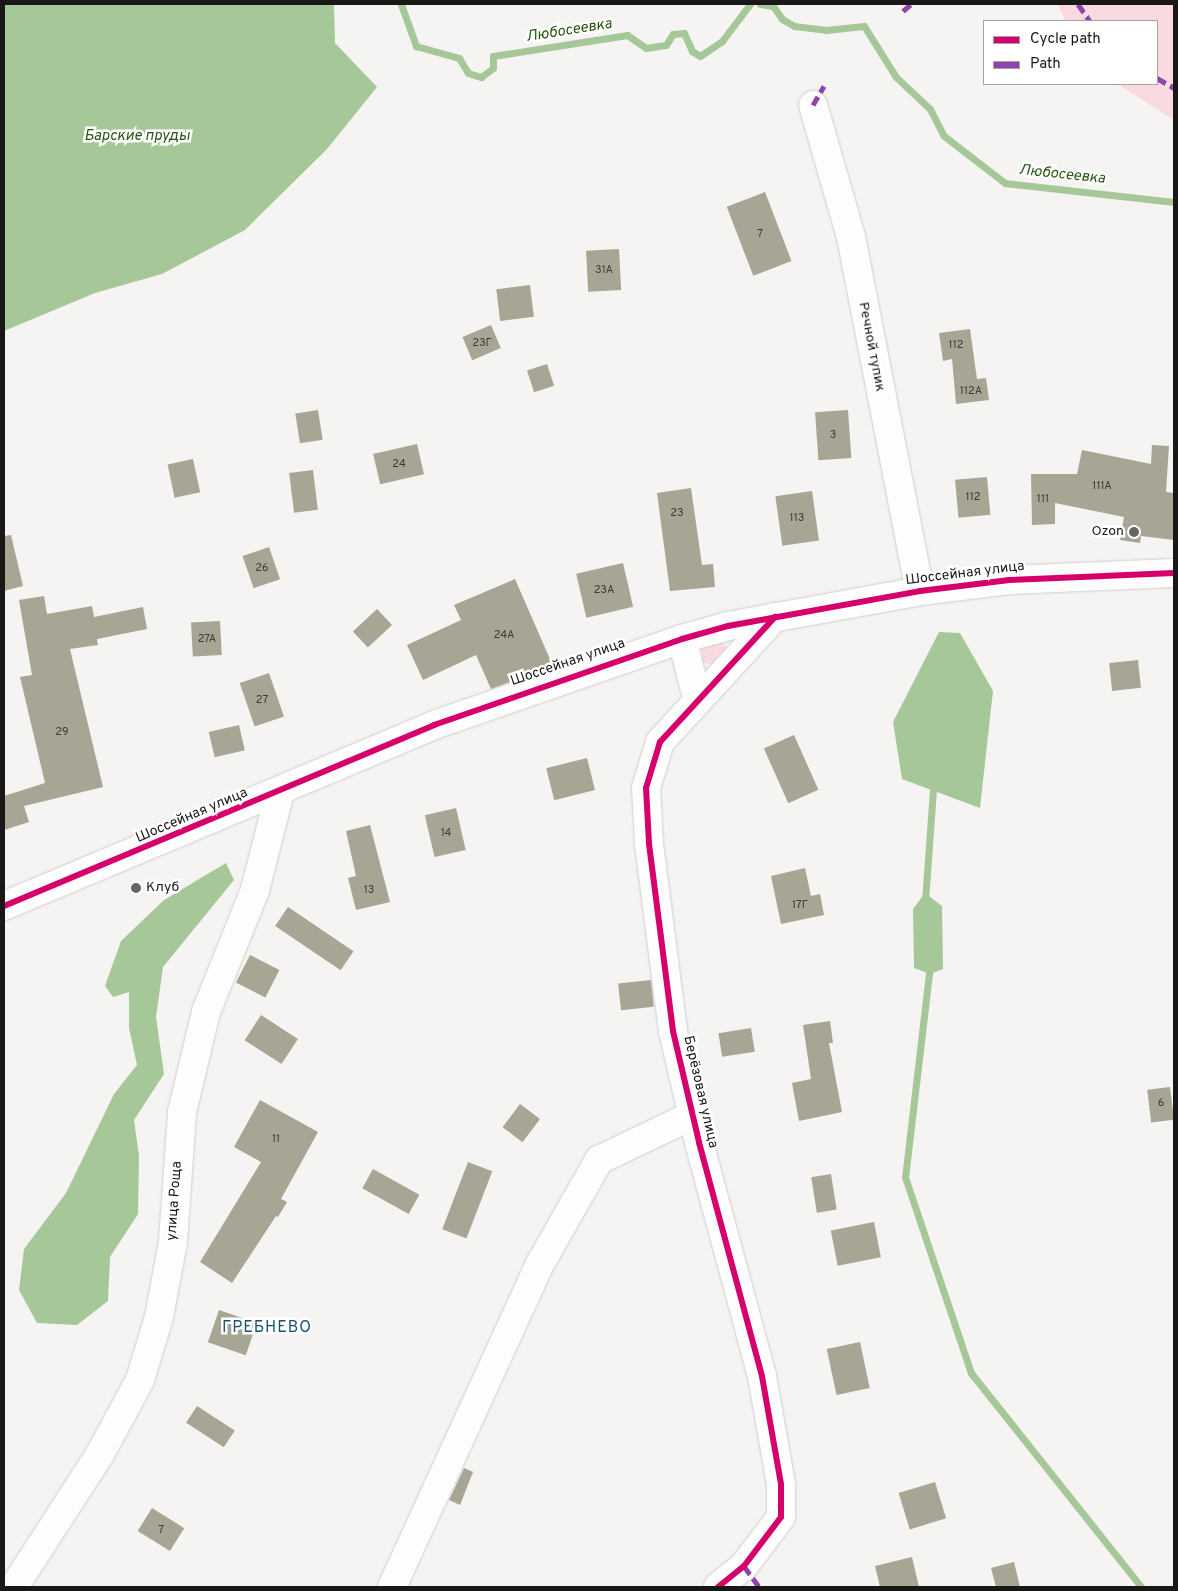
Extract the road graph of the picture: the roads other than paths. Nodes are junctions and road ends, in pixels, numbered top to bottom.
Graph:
1 (813, 105) dead end
2 (1174, 573) edge
3 (920, 591) junction
4 (775, 617) junction
5 (682, 639) junction
6 (697, 698) junction
7 (280, 792) junction
8 (4, 906) edge
9 (695, 1114) junction
10 (14, 1587) edge
11 (392, 1587) edge
12 (718, 1587) edge

1 - 3 street, Речной тупик
2 - 3 street, Шоссейная улица
3 - 4 street, Шоссейная улица
4 - 5 street, Шоссейная улица
4 - 6 street, Берёзовая улица
5 - 6 street
5 - 7 street, Шоссейная улица
6 - 9 street, Берёзовая улица
7 - 8 street, Шоссейная улица
7 - 10 street, улица Роща
9 - 11 street
9 - 12 street, Берёзовая улица

